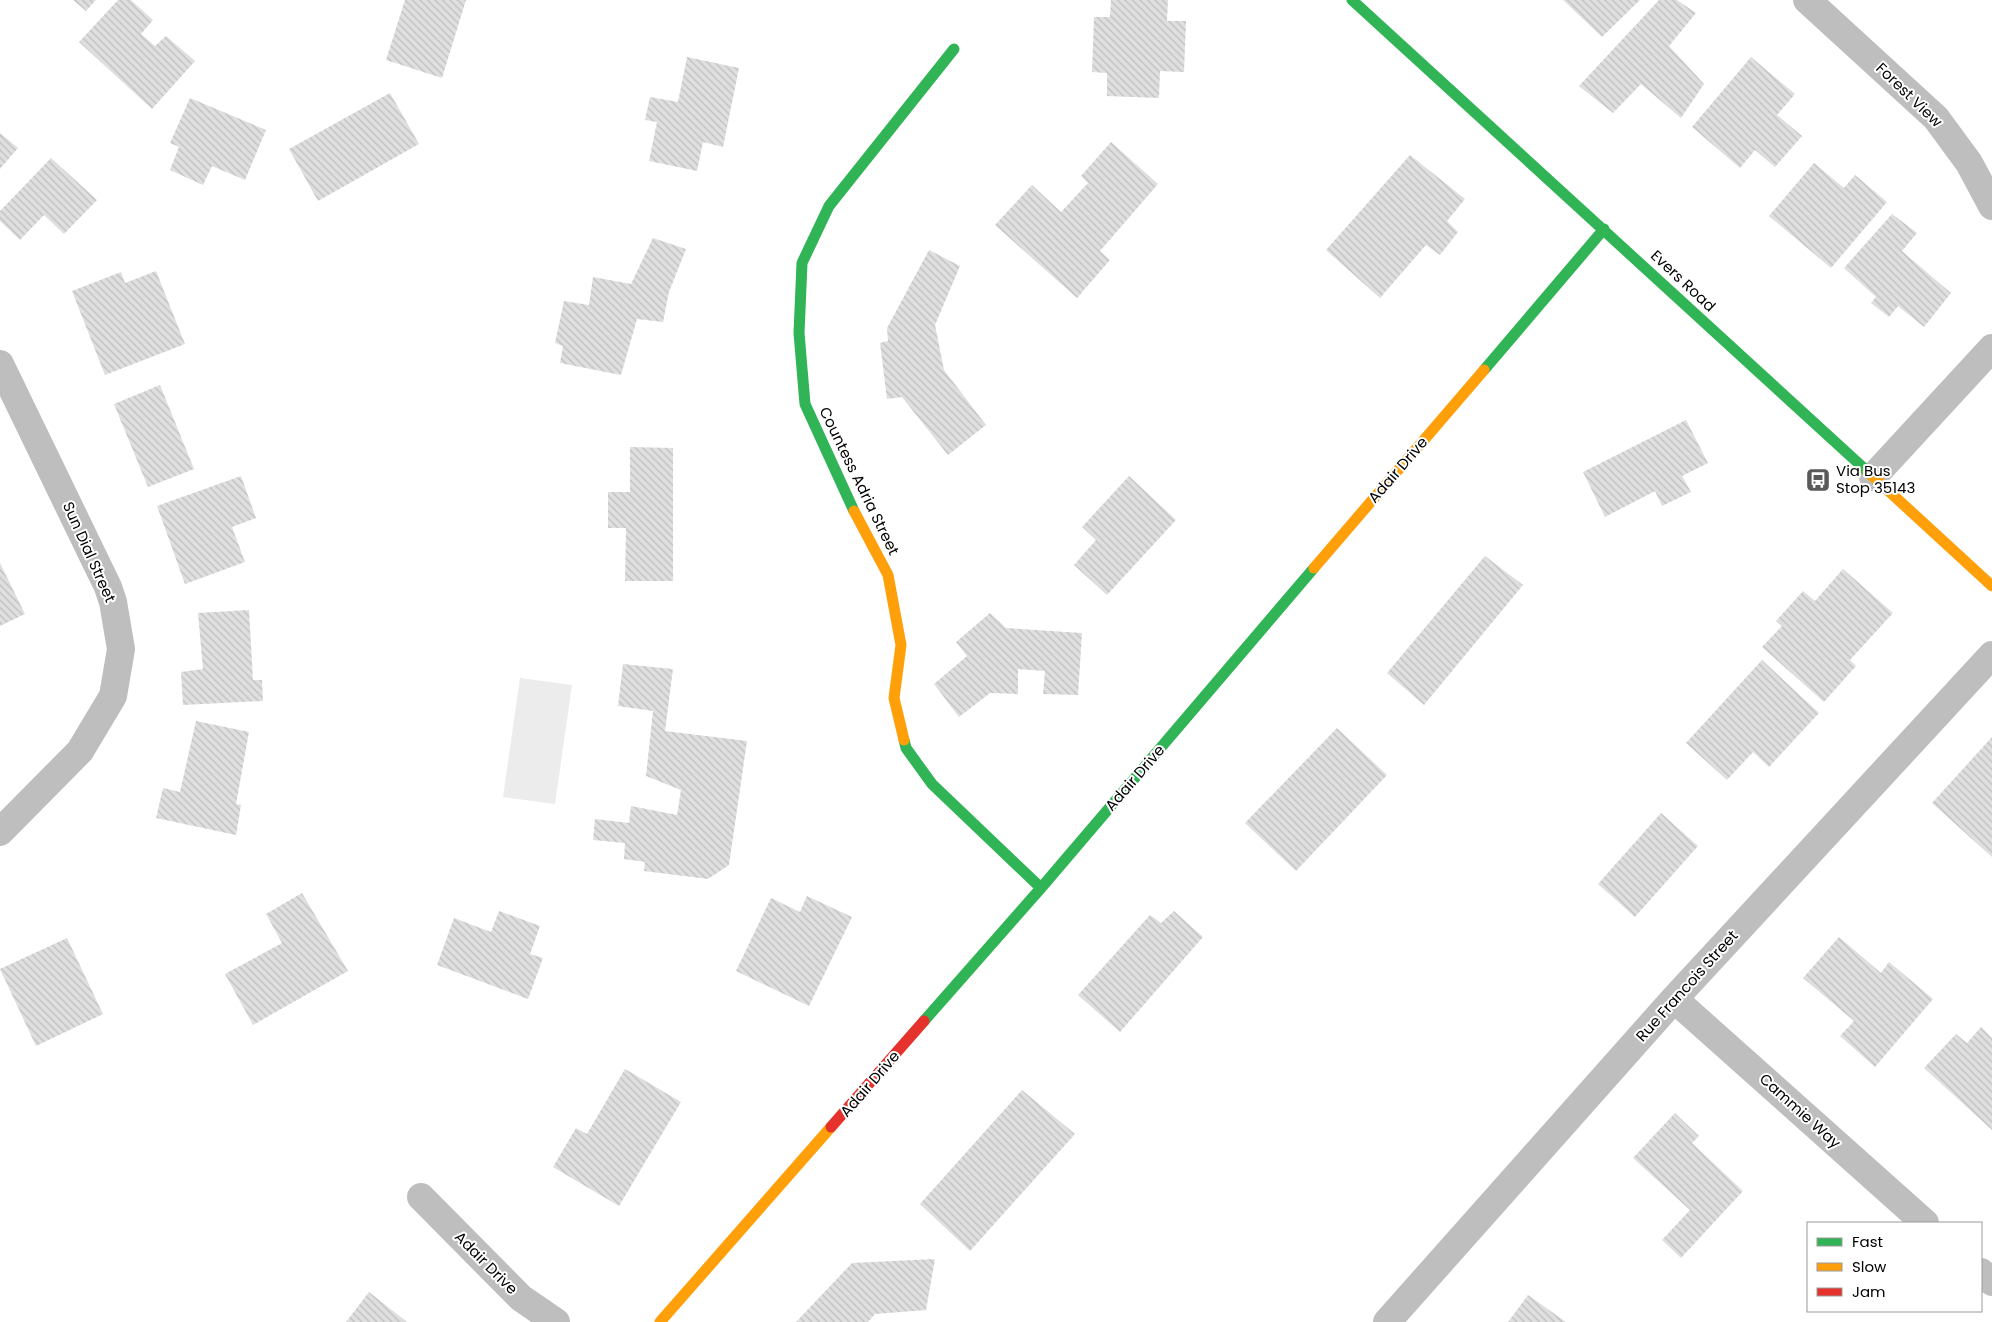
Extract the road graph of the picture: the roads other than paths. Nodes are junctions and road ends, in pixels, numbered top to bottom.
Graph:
1 (1352, 0) edge
2 (1807, 0) edge
3 (954, 49) dead end
4 (1992, 206) edge
5 (1604, 228) junction
6 (1992, 348) edge
7 (0, 364) edge
8 (1873, 477) junction
9 (1992, 586) edge
10 (1992, 655) edge
11 (0, 832) edge
12 (1041, 888) junction
13 (1674, 999) junction
14 (421, 1197) dead end
15 (1925, 1222) edge
16 (1982, 1273) edge
17 (1992, 1282) edge
18 (556, 1322) edge
19 (660, 1322) edge
20 (1387, 1322) edge

1 - 5 street, Evers Road
2 - 4 street, Forest View
3 - 12 street, Countess Adria Street
5 - 8 street, Evers Road
5 - 12 street, Adair Drive
6 - 8 street
7 - 11 street, Sun Dial Street
8 - 9 street, Evers Road
10 - 13 street, Rue Francois Street
12 - 19 street, Adair Drive
13 - 15 street, Cammie Way
13 - 20 street, Rue Francois Street
14 - 18 street, Adair Drive
16 - 17 street

